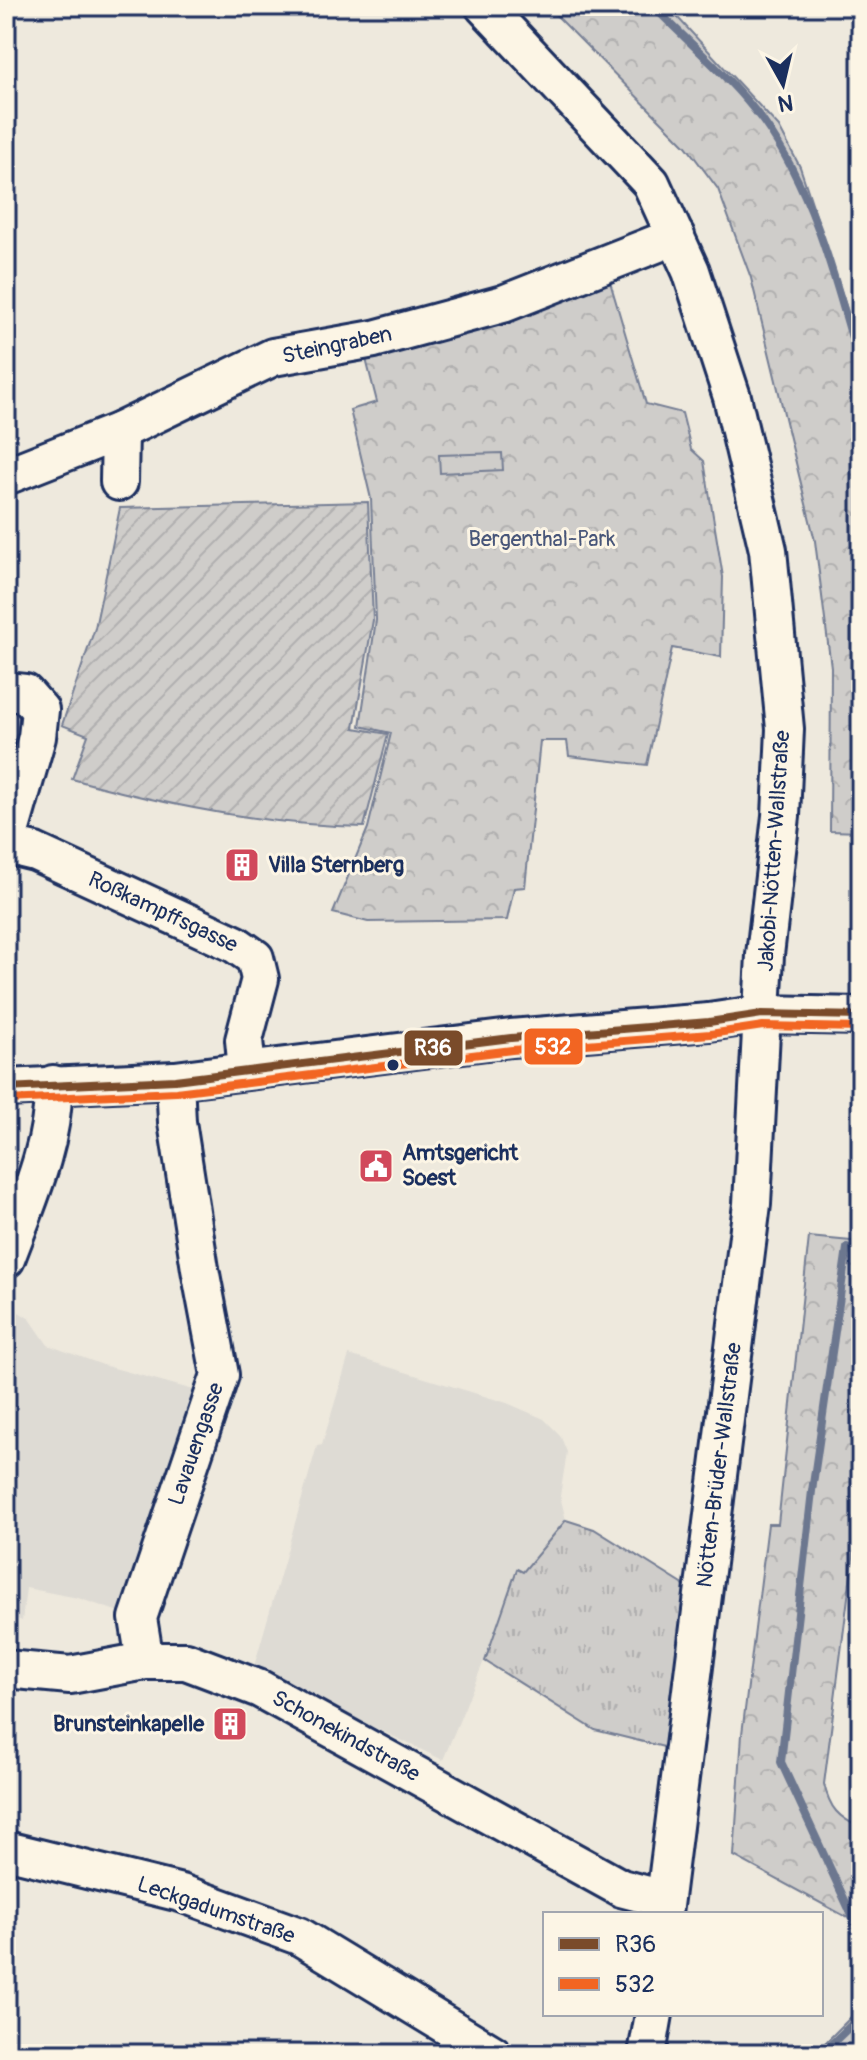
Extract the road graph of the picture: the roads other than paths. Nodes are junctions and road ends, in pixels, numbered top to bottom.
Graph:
1 (484, 6) edge
2 (676, 236) junction
3 (120, 431) junction
4 (6, 476) edge
5 (119, 482) dead end
6 (6, 691) edge
7 (6, 845) edge
8 (762, 1014) junction
9 (861, 1016) edge
10 (247, 1070) junction
11 (175, 1080) junction
12 (53, 1084) junction
13 (6, 1088) edge
14 (6, 1259) edge
15 (145, 1661) junction
16 (6, 1669) edge
17 (6, 1850) edge
18 (663, 1906) edge
19 (654, 2016) edge
20 (493, 2054) edge
21 (647, 2054) edge

1 - 2 street, Jakobi-Nötten-Wallstraße
2 - 3 street, Steingraben
2 - 8 street, Jakobi-Nötten-Wallstraße
3 - 4 street, Steingraben
3 - 5 street
6 - 7 street
7 - 10 street, Roßkampffsgasse
8 - 9 street
8 - 10 street
8 - 18 street, Nötten-Brüder-Wallstraße
10 - 11 street
11 - 12 street
11 - 15 street, Lavauengasse
12 - 13 street
12 - 14 street
15 - 16 street, Schonekindstraße
15 - 18 street, Schonekindstraße
17 - 20 street, Leckgadumstraße
19 - 21 street

